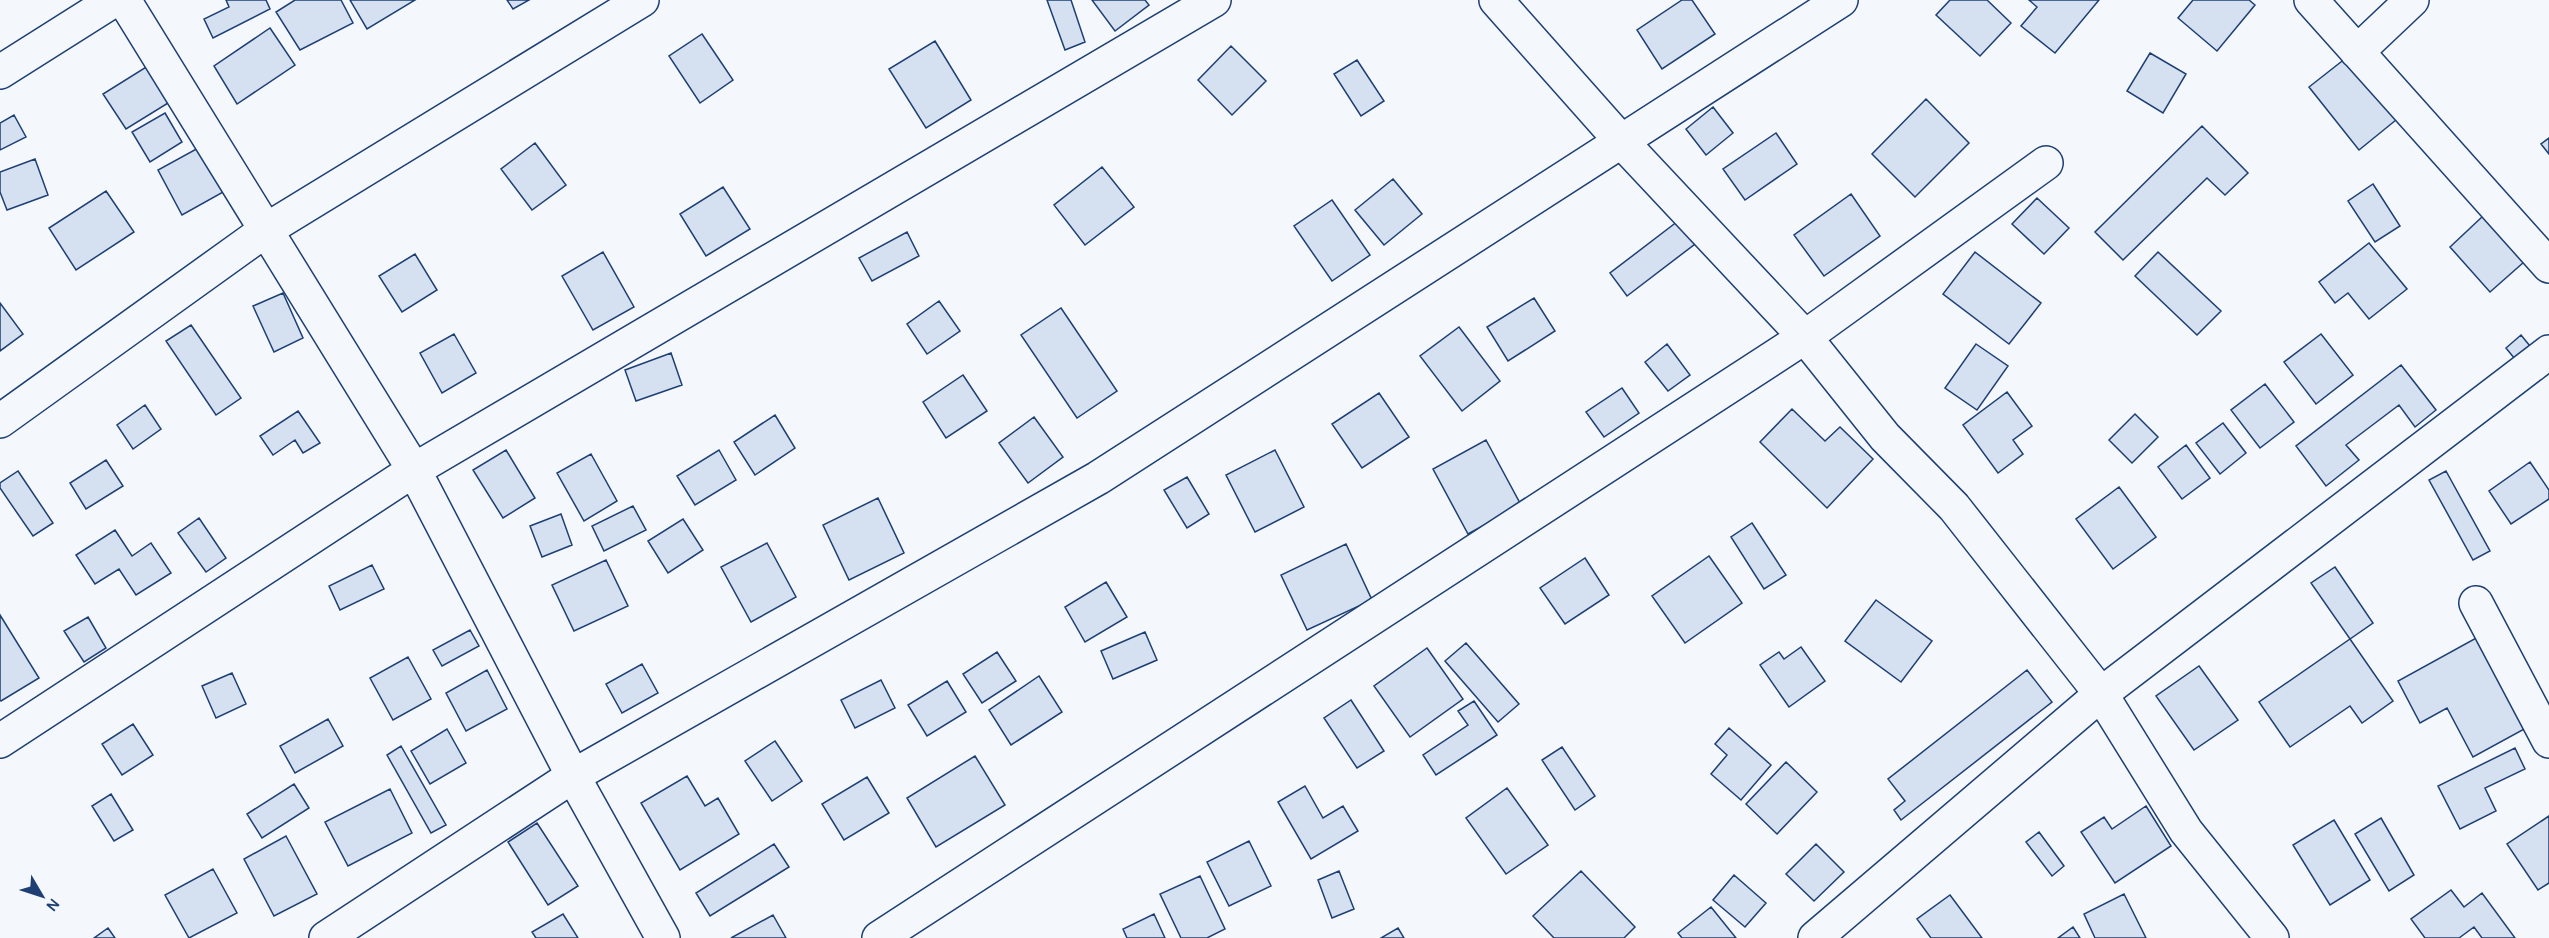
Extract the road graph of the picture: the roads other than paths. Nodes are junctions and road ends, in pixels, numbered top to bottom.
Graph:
1 (114, 0) edge
2 (124, 0) edge
3 (642, 0) edge
4 (1214, 0) edge
5 (1496, 0) edge
6 (1841, 0) edge
7 (2311, 0) edge
8 (2412, 0) edge
9 (2357, 52) junction
10 (0, 72) edge
11 (1622, 142) junction
12 (2046, 163) dead end
13 (266, 230) junction
14 (2549, 266) edge
15 (1805, 337) junction
16 (2549, 352) edge
17 (0, 421) edge
18 (414, 470) junction
19 (2476, 603) dead end
20 (2101, 694) junction
21 (0, 741) edge
22 (2549, 741) edge
23 (573, 776) junction
24 (326, 938) edge
25 (663, 938) edge
26 (879, 938) edge
27 (1815, 938) edge
28 (2272, 938) edge

1 - 10 street
2 - 13 street
3 - 13 street
4 - 18 street
5 - 11 street
6 - 11 street
7 - 9 street
8 - 9 street
9 - 14 street
11 - 15 street
11 - 23 street
12 - 15 street
13 - 17 street
13 - 18 street
15 - 20 street
15 - 26 street
16 - 20 street
18 - 21 street
18 - 23 street
19 - 22 street
20 - 27 street
20 - 28 street
23 - 24 street
23 - 25 street

